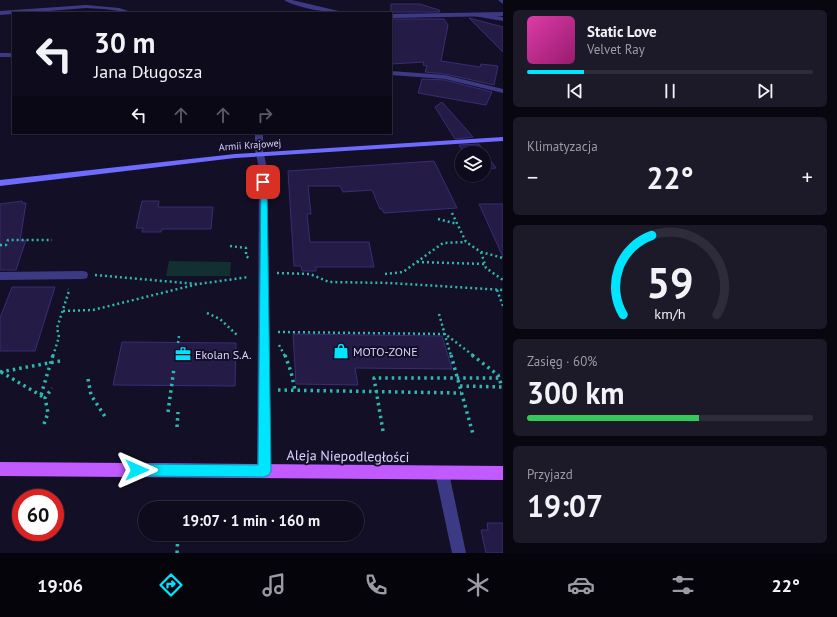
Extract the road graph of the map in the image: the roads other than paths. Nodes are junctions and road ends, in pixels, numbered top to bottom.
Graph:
1 (287, 0) edge
2 (12, 12) edge
3 (14, 12) edge
4 (129, 12) edge
5 (339, 12) edge
6 (0, 13) edge
7 (503, 14) edge
8 (476, 15) junction
9 (392, 16) edge
10 (503, 19) edge
11 (0, 55) edge
12 (12, 55) edge
13 (392, 73) edge
14 (503, 91) edge
15 (259, 134) edge
16 (503, 139) edge
17 (260, 154) junction
18 (0, 183) edge
19 (82, 275) road end
20 (0, 276) edge
21 (0, 469) edge
22 (264, 471) junction
23 (442, 473) junction
24 (503, 474) edge
25 (459, 553) edge

1 - 5 street
2 - 6 street
3 - 4 street
7 - 8 street
8 - 9 street
8 - 10 street
11 - 12 street
13 - 14 street
15 - 17 street
16 - 17 street, Armii Krajowej
17 - 18 street, Armii Krajowej
17 - 22 street
19 - 20 street
21 - 22 main road, Aleja Niepodległości
22 - 23 main road, Aleja Niepodległości
23 - 24 main road, Aleja Niepodległości
23 - 25 street

